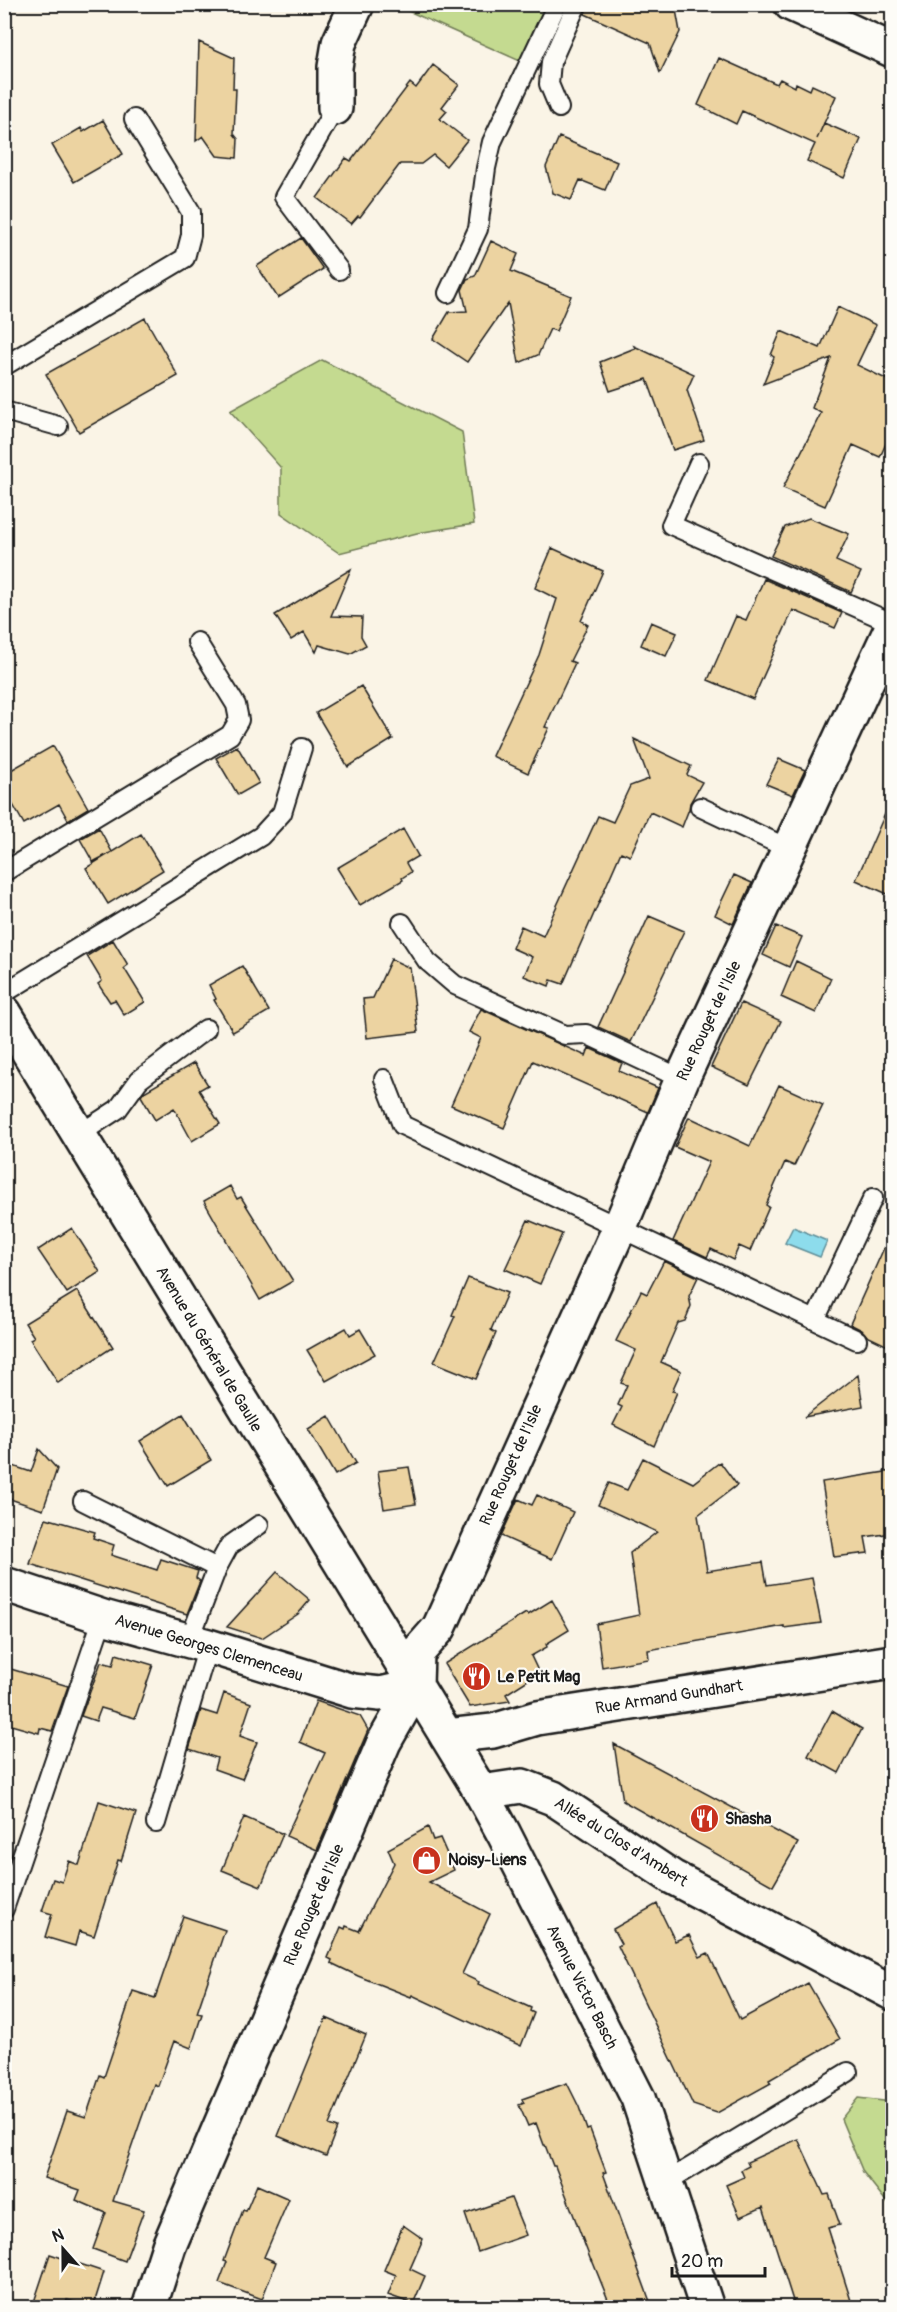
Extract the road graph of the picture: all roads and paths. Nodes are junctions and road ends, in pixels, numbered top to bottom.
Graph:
1 (357, 4) edge
2 (557, 4) edge
3 (577, 4) edge
4 (791, 4) edge
5 (892, 50) edge
6 (335, 108) joint
7 (560, 108) dead end
8 (134, 118) dead end
9 (339, 270) dead end
10 (448, 293) dead end
11 (4, 366) edge
12 (4, 413) edge
13 (58, 426) dead end
14 (699, 463) dead end
15 (892, 625) edge
16 (197, 642) dead end
17 (302, 748) dead end
18 (700, 807) dead end
19 (789, 849) junction
20 (4, 872) edge
21 (402, 923) dead end
22 (4, 993) edge
23 (4, 1012) edge
24 (206, 1029) dead end
25 (384, 1079) dead end
26 (682, 1079) junction
27 (78, 1135) junction
28 (873, 1198) dead end
29 (619, 1229) junction
30 (815, 1320) junction
31 (857, 1340) dead end
32 (82, 1500) dead end
33 (259, 1525) dead end
34 (217, 1568) junction
35 (4, 1584) edge
36 (103, 1617) junction
37 (199, 1644) junction
38 (892, 1662) edge
39 (416, 1686) junction
40 (447, 1736) junction
41 (481, 1792) junction
42 (156, 1823) dead end
43 (4, 1909) edge
44 (892, 1993) edge
45 (848, 2072) dead end
46 (666, 2182) junction
47 (149, 2307) edge
48 (707, 2307) edge

1 - 6 street
2 - 10 lane
3 - 7 lane
4 - 5 street
6 - 9 lane
8 - 11 lane
12 - 13 lane
14 - 15 lane
15 - 19 street, Rue Rouget de l'Isle
16 - 20 lane
17 - 22 lane
18 - 19 lane
19 - 26 street, Rue Rouget de l'Isle
21 - 26 lane
23 - 27 street, Avenue du Général de Gaulle
24 - 27 lane
25 - 29 lane
26 - 29 street, Rue Rouget de l'Isle
27 - 39 street, Avenue du Général de Gaulle
28 - 30 lane
29 - 30 lane
29 - 39 street, Rue Rouget de l'Isle
30 - 31 lane
32 - 34 lane
33 - 34 lane
34 - 37 lane
35 - 36 street, Avenue Georges Clemenceau
36 - 37 street, Avenue Georges Clemenceau
36 - 43 lane
37 - 39 street, Avenue Georges Clemenceau
37 - 42 lane
38 - 40 street, Rue Armand Gundhart
39 - 40 street, Avenue Victor Basch
39 - 47 street, Rue Rouget de l'Isle
40 - 41 street, Avenue Victor Basch
41 - 44 street, Allée du Clos d'Ambert
41 - 46 street, Avenue Victor Basch
45 - 46 lane
46 - 48 street, Avenue Victor Basch

